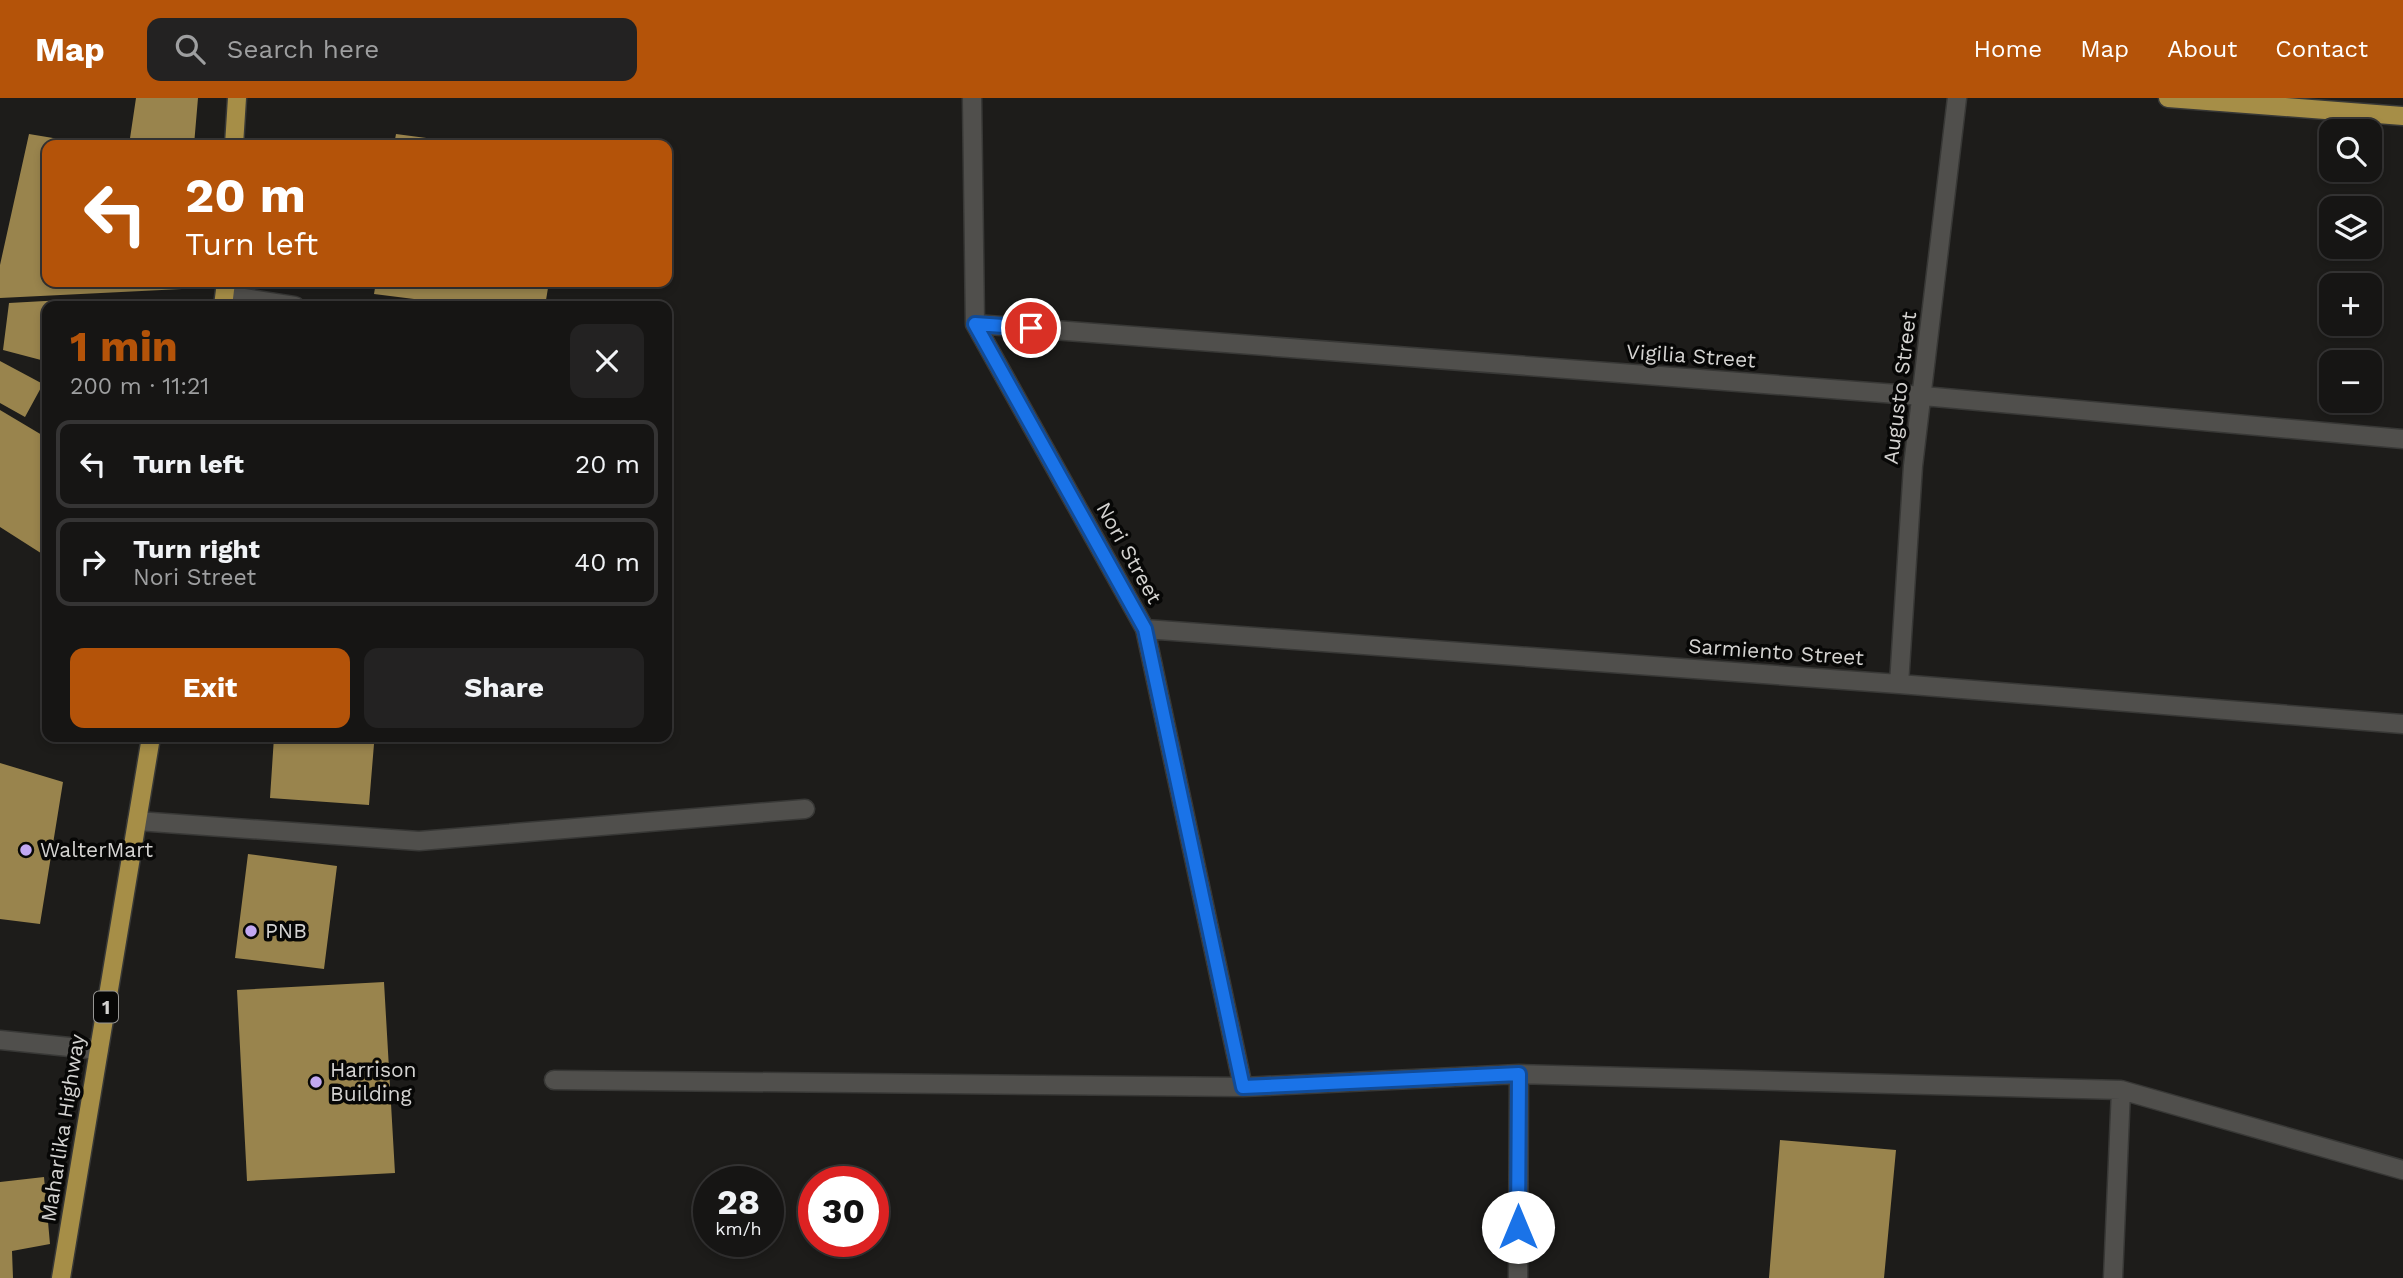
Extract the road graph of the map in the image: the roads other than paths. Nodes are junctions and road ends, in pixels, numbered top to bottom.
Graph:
1 (237, 98) edge
2 (972, 98) edge
3 (1957, 98) edge
4 (2168, 98) edge
5 (2403, 116) edge
6 (234, 140) edge
7 (225, 294) edge
8 (266, 301) edge
9 (975, 324) junction
10 (1923, 396) junction
11 (2403, 439) edge
12 (1145, 629) junction
13 (1899, 684) junction
14 (2403, 724) edge
15 (150, 742) edge
16 (805, 809) dead end
17 (137, 821) junction
18 (0, 1040) edge
19 (99, 1050) junction
20 (1519, 1074) junction
21 (554, 1080) dead end
22 (1243, 1087) junction
23 (2121, 1090) junction
24 (2403, 1170) edge
25 (61, 1278) edge
26 (1518, 1278) edge
27 (2113, 1278) edge

1 - 6 main road
2 - 9 street, Nori Street
3 - 10 street, Augusto Street
4 - 5 main road
7 - 8 street
9 - 10 street, Vigilia Street
9 - 12 street, Nori Street
10 - 11 street, Vigilia Street
10 - 13 street, Augusto Street
12 - 13 street, Sarmiento Street
12 - 22 street, Nori Street
13 - 14 street, Sarmiento Street
15 - 17 main road, Maharlika Highway / 1
16 - 17 street
17 - 19 main road, Maharlika Highway / 1
18 - 19 street
19 - 25 main road, Maharlika Highway / 1
20 - 22 street
20 - 23 street
20 - 26 street
21 - 22 street
23 - 24 street
23 - 27 street

